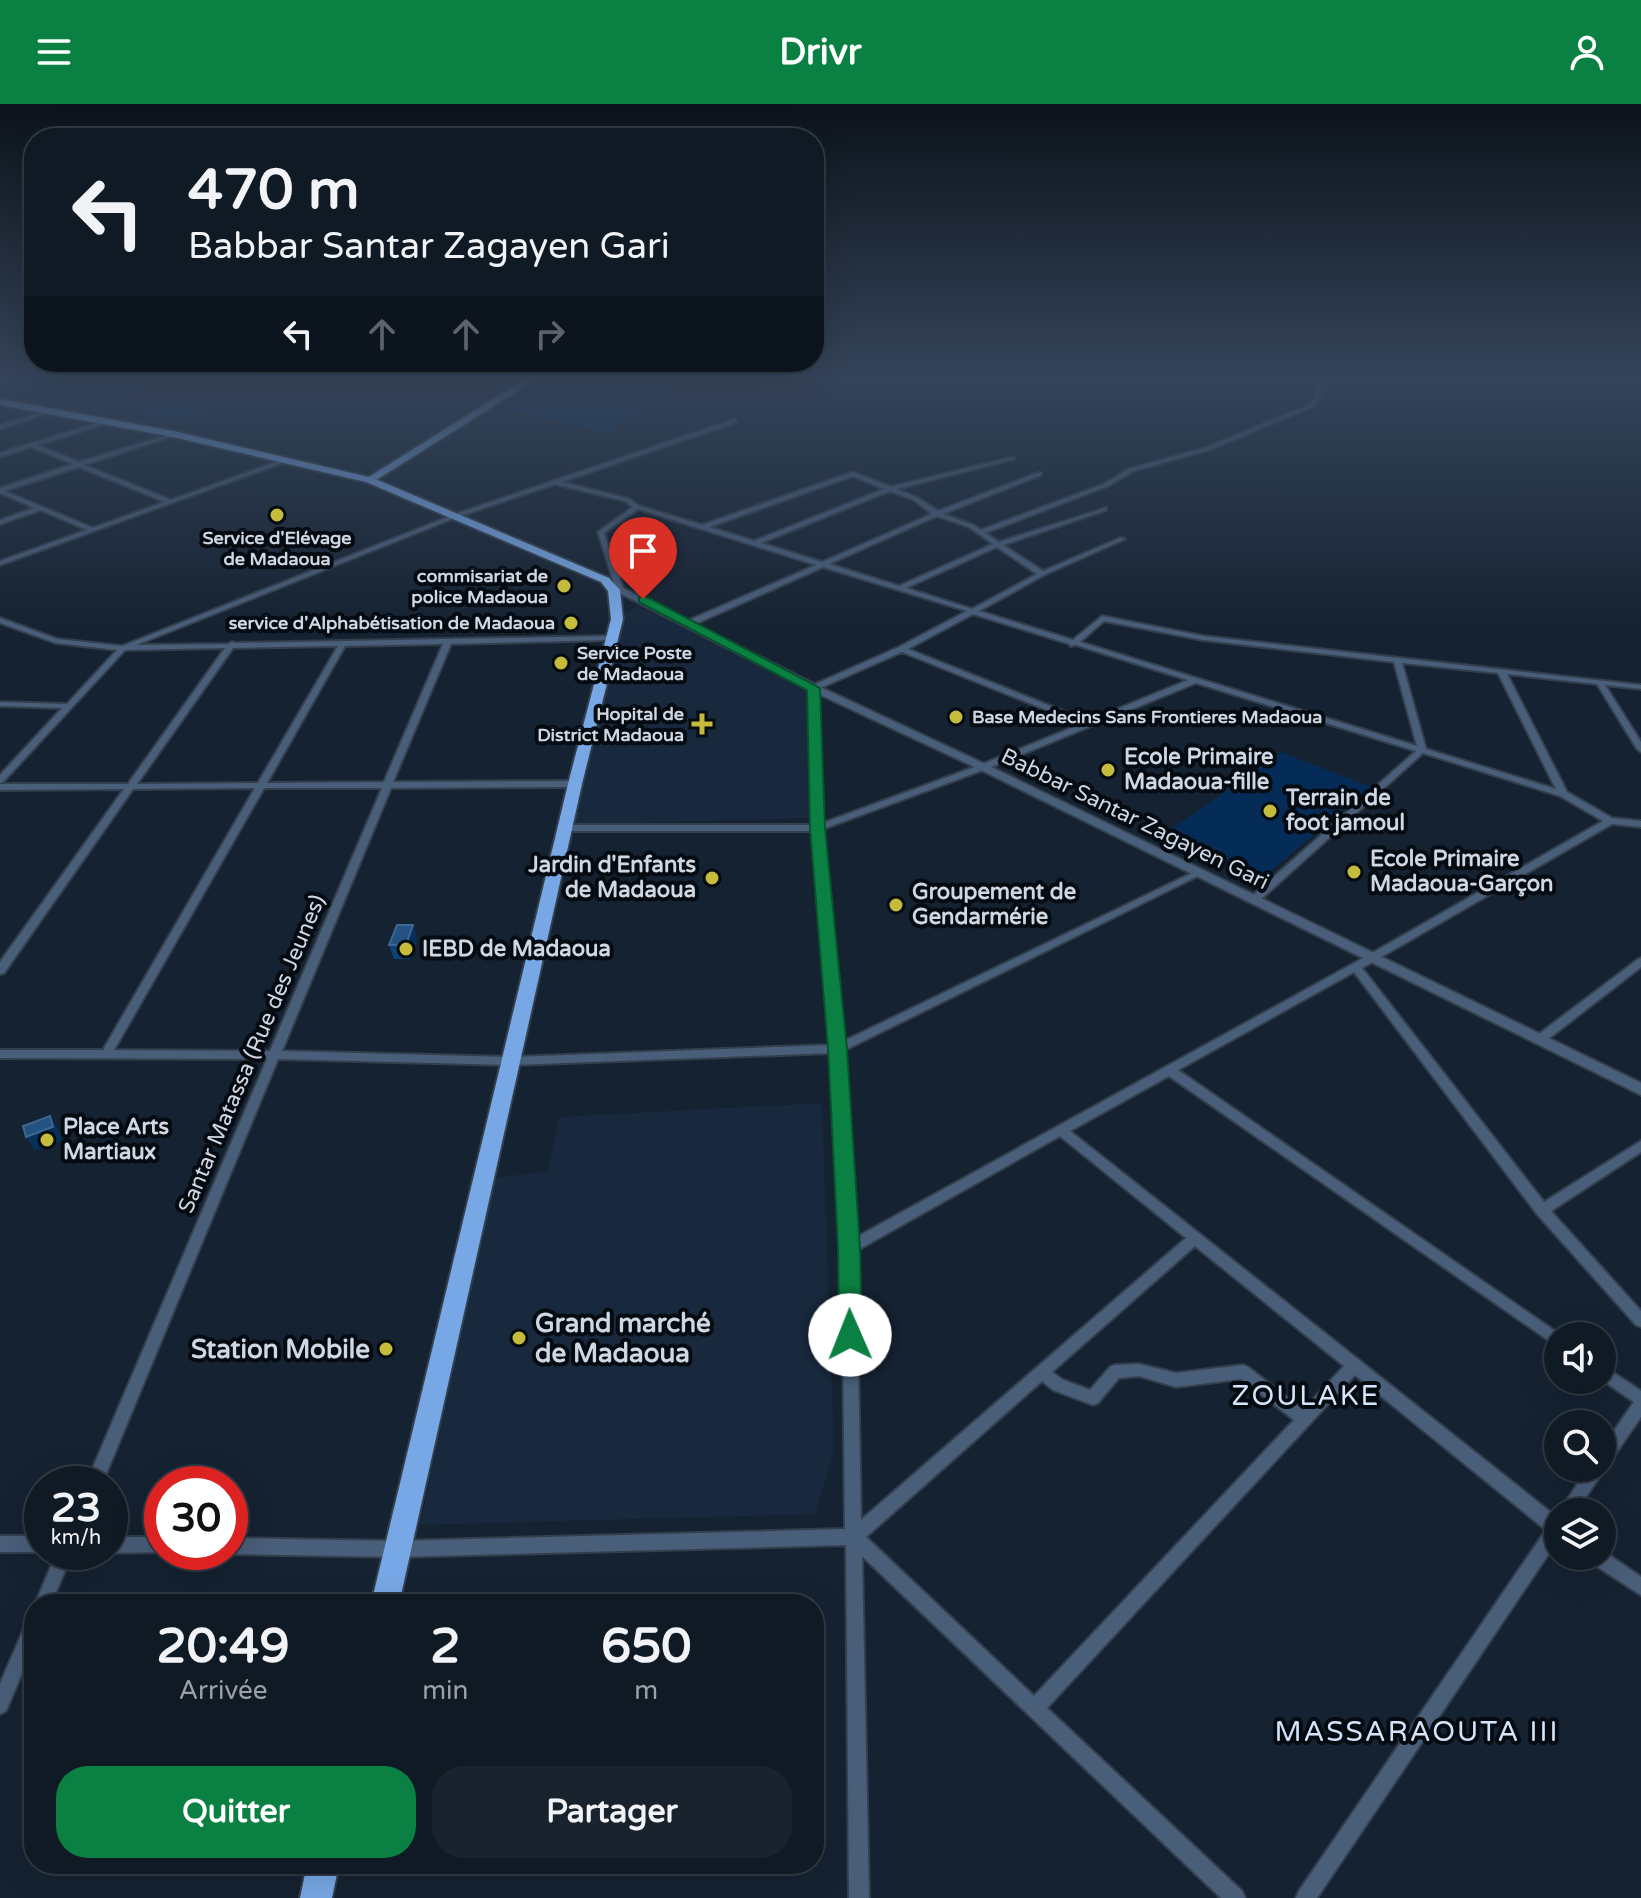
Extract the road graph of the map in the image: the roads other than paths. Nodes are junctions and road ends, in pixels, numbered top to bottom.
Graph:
1 (71, 462) edge
2 (89, 462) edge
3 (282, 462) edge
4 (294, 462) edge
5 (399, 462) edge
6 (614, 462) edge
7 (997, 462) edge
8 (1161, 462) edge
9 (79, 465) junction
10 (1039, 474) dead end
11 (369, 480) junction
12 (554, 482) junction
13 (889, 489) junction
14 (0, 491) edge
15 (171, 502) junction
16 (637, 507) junction
17 (41, 508) junction
18 (1104, 509) dead end
19 (937, 514) junction
20 (455, 516) junction
21 (0, 522) edge
22 (702, 527) junction
23 (93, 530) junction
24 (981, 532) junction
25 (1122, 539) dead end
26 (756, 543) junction
27 (998, 544) junction
28 (0, 563) edge
29 (822, 564) junction
30 (1042, 574) junction
31 (615, 586) junction
32 (900, 588) junction
33 (973, 611) junction
34 (0, 620) edge
35 (690, 623) junction
36 (610, 638) junction
37 (448, 641) junction
38 (343, 643) junction
39 (232, 644) junction
40 (1073, 644) junction
41 (123, 648) junction
42 (902, 649) junction
43 (1397, 660) junction
44 (1501, 671) junction
45 (1196, 680) junction
46 (1599, 682) junction
47 (1641, 687) edge
48 (814, 688) junction
49 (0, 704) edge
50 (67, 706) junction
51 (1088, 724) junction
52 (1641, 749) edge
53 (1422, 750) junction
54 (983, 767) junction
55 (0, 780) edge
56 (575, 784) junction
57 (263, 785) junction
58 (390, 785) junction
59 (132, 786) junction
60 (0, 787) edge
61 (1563, 794) junction
62 (1610, 821) junction
63 (1641, 824) edge
64 (566, 828) junction
65 (818, 828) junction
66 (1199, 873) junction
67 (1254, 900) junction
68 (1371, 958) junction
69 (1641, 962) edge
70 (1356, 967) junction
71 (0, 970) edge
72 (1539, 1040) junction
73 (837, 1049) junction
74 (0, 1054) edge
75 (106, 1055) junction
76 (276, 1055) junction
77 (513, 1061) junction
78 (1169, 1070) junction
79 (1641, 1089) edge
80 (1061, 1130) junction
81 (1641, 1146) edge
82 (1542, 1210) junction
83 (1195, 1238) junction
84 (849, 1248) junction
85 (1641, 1321) edge
86 (1544, 1331) edge
87 (1354, 1366) junction
88 (1042, 1373) junction
89 (1616, 1383) edge
90 (1641, 1402) edge
91 (1304, 1419) junction
92 (1616, 1440) edge
93 (102, 1466) edge
94 (1544, 1517) edge
95 (854, 1537) junction
96 (0, 1544) edge
97 (24, 1544) edge
98 (248, 1546) edge
99 (398, 1549) junction
100 (1544, 1549) edge
101 (57, 1570) edge
102 (1616, 1570) edge
103 (1641, 1587) edge
104 (47, 1594) edge
105 (387, 1594) edge
106 (24, 1649) edge
107 (0, 1705) edge
108 (1034, 1709) junction
109 (321, 1874) edge
110 (316, 1898) edge
111 (859, 1898) edge
112 (1235, 1898) edge
113 (1306, 1898) edge

1 - 9 street
2 - 9 street
3 - 15 street
4 - 11 highway
5 - 11 main road
6 - 12 street
7 - 13 street
8 - 24 street
9 - 14 street
9 - 15 street
10 - 19 street
11 - 20 highway
12 - 16 street
12 - 20 street
13 - 19 street
13 - 22 street
13 - 26 street
14 - 17 street
15 - 23 street
16 - 22 street
16 - 31 street
17 - 21 street
17 - 23 street
18 - 27 street
19 - 24 street
19 - 29 street
20 - 31 highway
20 - 41 street
22 - 26 street
23 - 28 street
24 - 27 street
25 - 30 street
26 - 29 street
27 - 30 street
27 - 32 street
29 - 32 street
29 - 35 street
30 - 33 street
31 - 35 street, Babbar Santar Zagayen Gari
31 - 36 highway
32 - 33 street
33 - 40 street
33 - 42 street
34 - 41 street
35 - 48 street, Babbar Santar Zagayen Gari
36 - 37 street
36 - 56 highway
37 - 38 street
37 - 58 street, Santar Matassa (Rue des Jeunes)
38 - 39 street
38 - 57 street
39 - 41 street
39 - 59 street
40 - 43 street
40 - 45 street
41 - 50 street
42 - 48 street
42 - 51 street
43 - 44 street
43 - 53 street
44 - 46 street
44 - 61 street
45 - 51 street
45 - 53 street
46 - 47 street
46 - 52 street
48 - 54 street, Babbar Santar Zagayen Gari
48 - 65 street
49 - 50 street
50 - 55 street
51 - 54 street
53 - 61 street
53 - 67 street
54 - 65 street
54 - 66 street, Babbar Santar Zagayen Gari
56 - 58 street
56 - 64 highway
57 - 58 street
57 - 59 street
57 - 75 street
58 - 76 street, Santar Matassa (Rue des Jeunes)
59 - 60 street
59 - 71 street
61 - 62 street
62 - 63 street
62 - 68 street
64 - 65 street
64 - 77 highway
65 - 73 street
66 - 67 street, Babbar Santar Zagayen Gari
66 - 73 street
67 - 68 street, Babbar Santar Zagayen Gari
68 - 70 street
68 - 72 street, Babbar Santar Zagayen Gari
69 - 72 street
70 - 78 street
70 - 82 street
72 - 79 street, Babbar Santar Zagayen Gari
73 - 77 street
73 - 84 street
74 - 75 street
75 - 76 street
76 - 77 street
76 - 93 street, Santar Matassa (Rue des Jeunes)
77 - 99 highway
78 - 80 street
78 - 86 street
80 - 83 street
80 - 84 street
81 - 82 street
82 - 85 street
83 - 87 street
83 - 88 street
84 - 95 street
87 - 91 street
87 - 94 street
88 - 91 street
88 - 95 street
89 - 90 street
90 - 92 street
91 - 108 street
95 - 99 street
95 - 108 street
95 - 111 street
96 - 97 street
98 - 99 street
99 - 105 highway
100 - 113 street
101 - 104 street
102 - 103 street
106 - 107 street
108 - 112 street
109 - 110 highway

